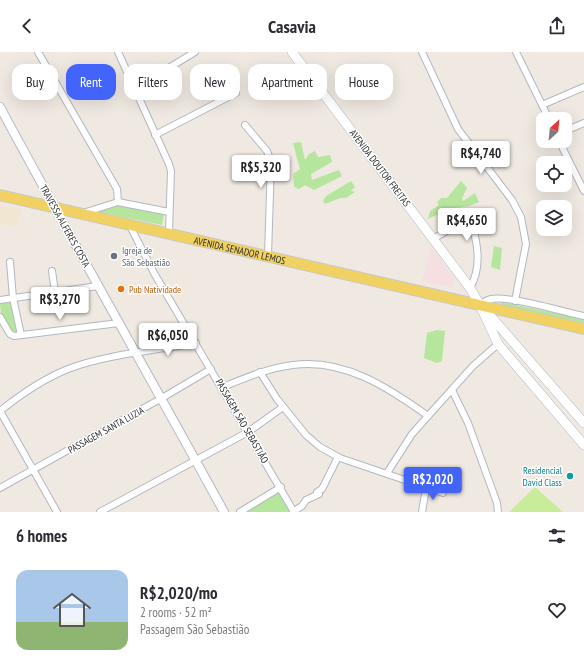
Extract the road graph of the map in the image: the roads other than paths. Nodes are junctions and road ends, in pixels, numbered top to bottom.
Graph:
1 (38, 52) edge
2 (118, 52) edge
3 (195, 52) edge
4 (292, 52) edge
5 (422, 52) edge
6 (516, 52) edge
7 (176, 64) edge
8 (124, 66) edge
9 (584, 87) edge
10 (139, 100) edge
11 (222, 100) edge
12 (542, 105) junction
13 (0, 108) edge
14 (546, 112) edge
15 (584, 123) edge
16 (245, 125) dead end
17 (572, 128) edge
18 (155, 135) junction
19 (563, 148) edge
20 (581, 177) edge
21 (584, 191) edge
22 (0, 195) edge
23 (118, 202) junction
24 (53, 208) junction
25 (169, 212) junction
26 (81, 213) junction
27 (130, 226) junction
28 (169, 232) junction
29 (433, 239) junction
30 (268, 255) junction
31 (10, 262) dead end
32 (52, 271) dead end
33 (98, 286) junction
34 (470, 288) junction
35 (55, 292) junction
36 (13, 298) junction
37 (0, 300) edge
38 (515, 301) junction
39 (480, 305) junction
40 (584, 316) edge
41 (0, 318) edge
42 (119, 323) junction
43 (584, 329) edge
44 (21, 335) junction
45 (196, 343) junction
46 (498, 344) junction
47 (136, 353) junction
48 (211, 369) junction
49 (260, 372) junction
50 (223, 387) junction
51 (452, 390) junction
52 (162, 398) junction
53 (564, 400) junction
54 (283, 407) junction
55 (554, 409) junction
56 (0, 411) edge
57 (428, 416) junction
58 (582, 421) edge
59 (568, 426) junction
60 (248, 432) junction
61 (584, 445) edge
62 (338, 457) junction
63 (195, 459) junction
64 (33, 470) junction
65 (387, 473) junction
66 (281, 487) junction
67 (0, 488) edge
68 (426, 488) junction
69 (443, 493) dead end
70 (57, 512) edge
71 (100, 512) edge
72 (224, 512) edge
73 (240, 512) edge
74 (294, 512) edge
75 (422, 512) edge
76 (498, 512) edge

1 - 23 street
2 - 8 street
3 - 7 street
4 - 29 main road, AVENIDA DOUTOR FREITAS
5 - 38 street
6 - 12 street
9 - 12 street
10 - 18 street
11 - 18 street
12 - 14 street
13 - 24 street, TRAVESSA ALFERES COSTA
15 - 17 street
16 - 30 street
18 - 25 street
19 - 20 street
20 - 21 street
22 - 24 main road, AVENIDA SENADOR LEMOS
23 - 25 street
23 - 26 street
24 - 26 main road, AVENIDA SENADOR LEMOS
24 - 33 street, TRAVESSA ALFERES COSTA
25 - 28 street
26 - 27 main road, AVENIDA SENADOR LEMOS
27 - 28 main road, AVENIDA SENADOR LEMOS
27 - 45 street, PASSAGEM SÃO SEBASTIÃO
28 - 30 main road, AVENIDA SENADOR LEMOS
29 - 34 main road, AVENIDA DOUTOR FREITAS
29 - 34 street
30 - 39 main road, AVENIDA SENADOR LEMOS
31 - 36 street
32 - 35 street
33 - 35 street
33 - 42 street, TRAVESSA ALFERES COSTA
34 - 39 main road, AVENIDA DOUTOR FREITAS
35 - 36 street
36 - 37 street
36 - 44 street
38 - 39 street, AVENIDA SENADOR LEMOS
38 - 40 street, AVENIDA SENADOR LEMOS
39 - 43 main road, AVENIDA SENADOR LEMOS
39 - 46 main road, AVENIDA DOUTOR FREITAS
39 - 53 main road, AVENIDA DOUTOR FREITAS
41 - 44 street
42 - 44 street
42 - 47 street, TRAVESSA ALFERES COSTA
45 - 47 street
45 - 48 street, PASSAGEM SÃO SEBASTIÃO
46 - 51 street
46 - 55 main road, AVENIDA DOUTOR FREITAS
47 - 52 street, TRAVESSA ALFERES COSTA
47 - 56 street
48 - 50 street, PASSAGEM SÃO SEBASTIÃO
48 - 52 street, PASSAGEM SANTA LUZIA
49 - 50 street
49 - 54 street
49 - 57 street
50 - 60 street, PASSAGEM SÃO SEBASTIÃO
51 - 57 street
51 - 76 street
52 - 63 street, TRAVESSA ALFERES COSTA
52 - 64 street, PASSAGEM SANTA LUZIA
53 - 55 main road
53 - 58 main road, AVENIDA DOUTOR FREITAS
54 - 60 street
54 - 62 street
55 - 59 main road, AVENIDA DOUTOR FREITAS
56 - 64 street
57 - 65 street
58 - 59 main road
59 - 61 main road, AVENIDA DOUTOR FREITAS
60 - 63 street
60 - 66 street, PASSAGEM SÃO SEBASTIÃO
62 - 65 street
62 - 74 street
63 - 71 street
63 - 72 street, TRAVESSA ALFERES COSTA
64 - 67 street, PASSAGEM SANTA LUZIA
64 - 70 street
65 - 68 street
66 - 73 street
66 - 74 street, PASSAGEM SÃO SEBASTIÃO
68 - 69 street
68 - 75 street

